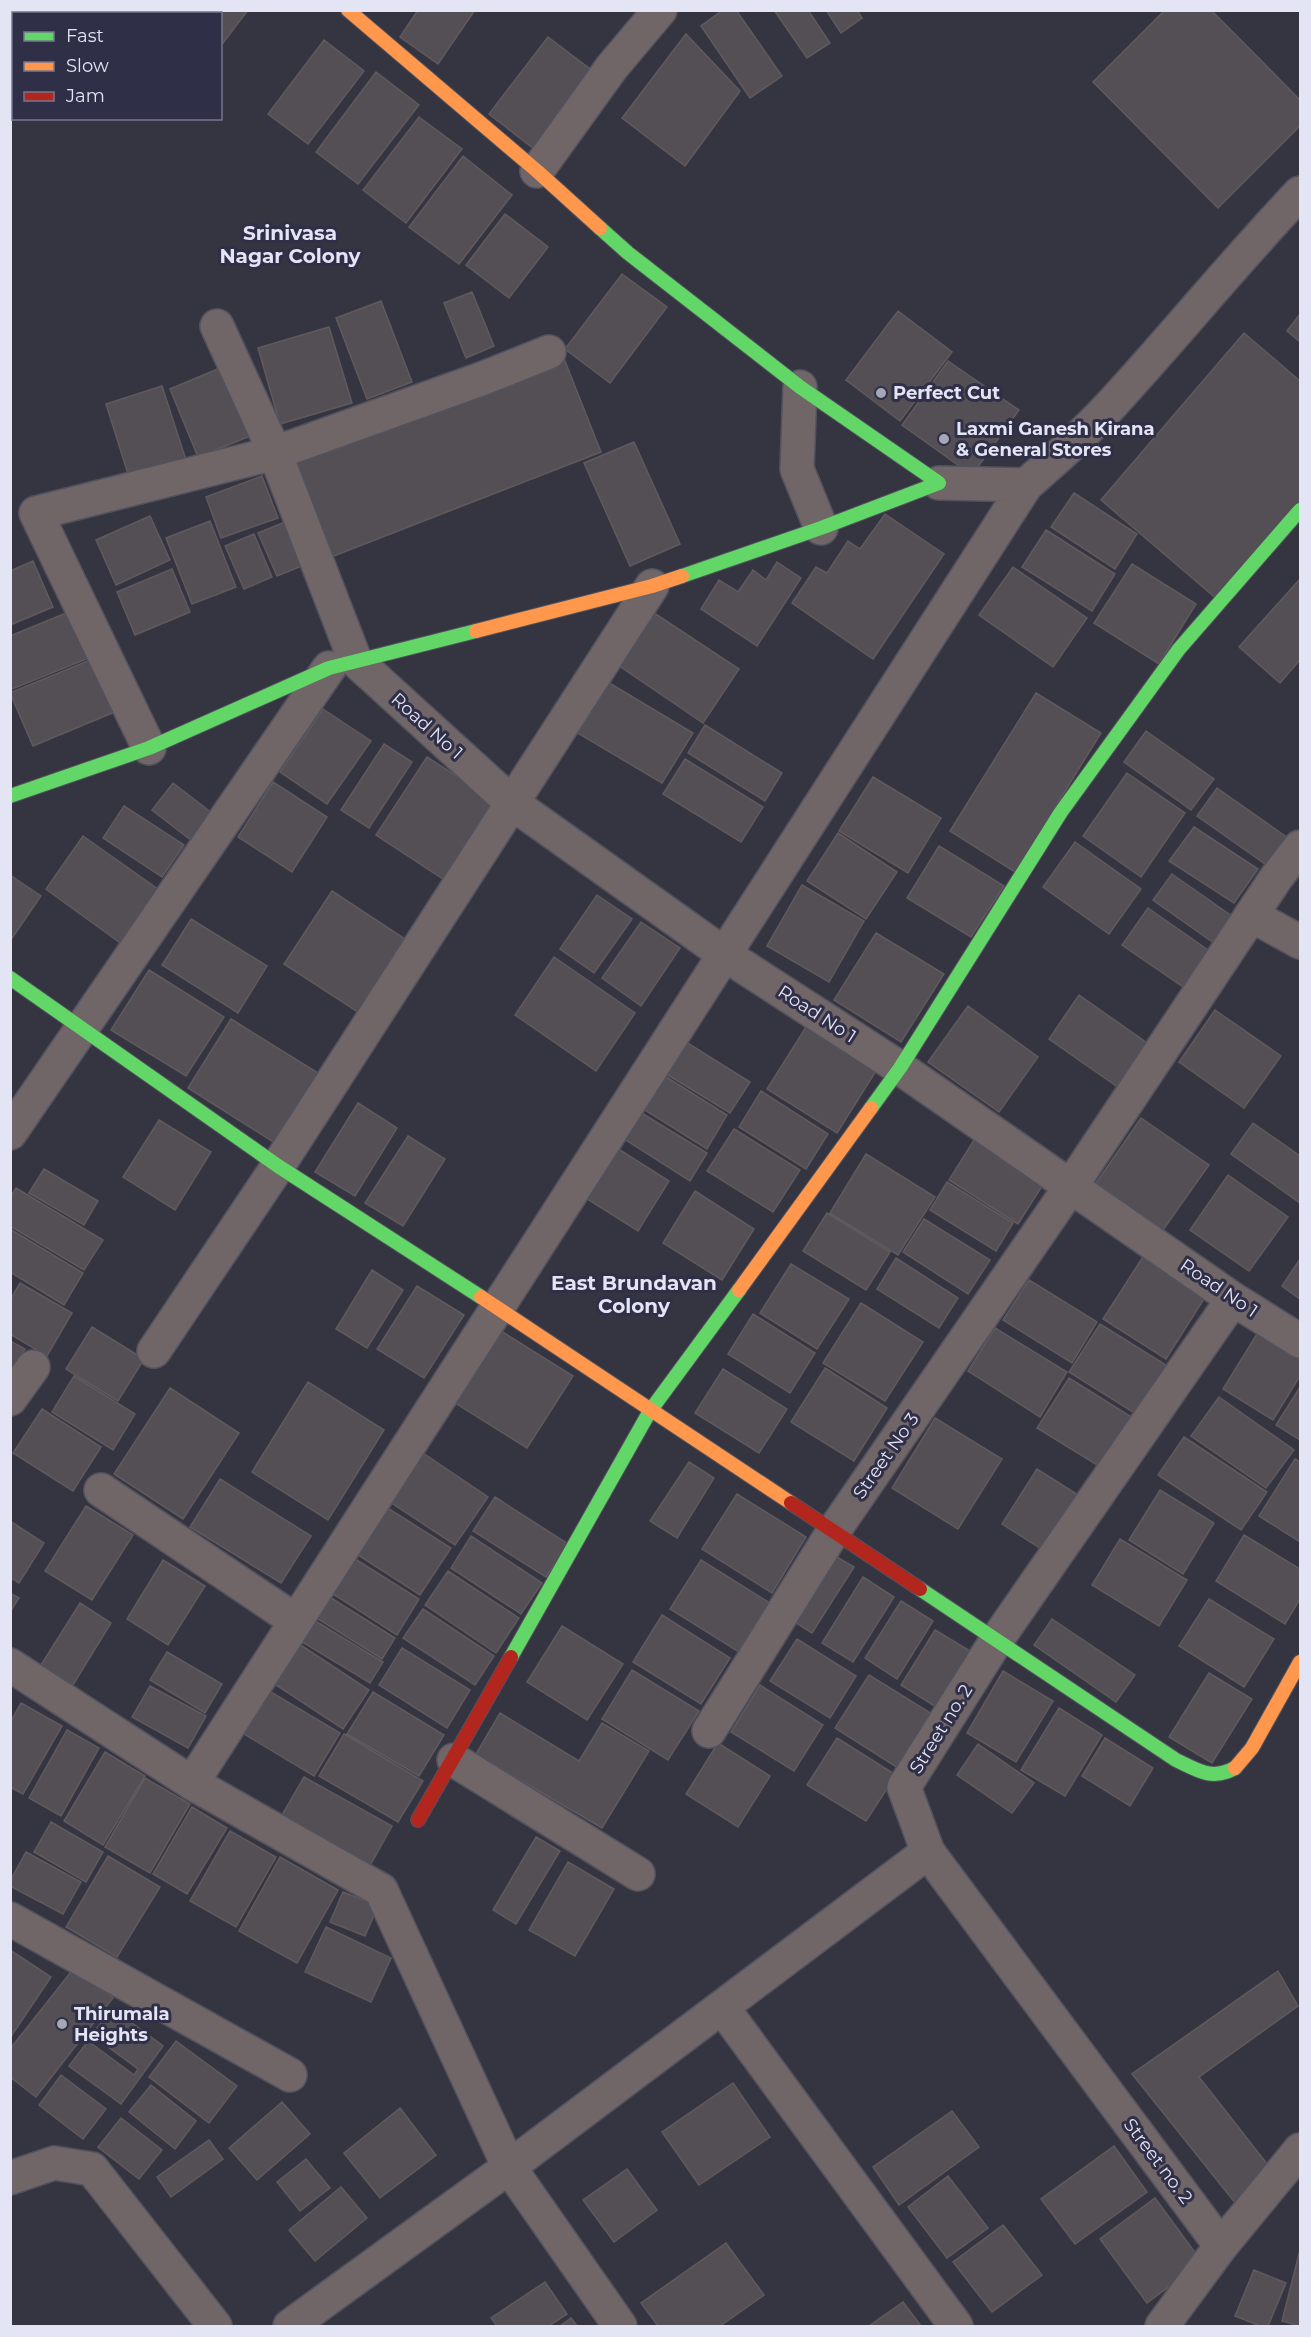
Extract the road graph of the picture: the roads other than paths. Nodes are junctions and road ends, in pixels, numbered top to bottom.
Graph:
1 (348, 10) edge
2 (660, 10) edge
3 (537, 171) junction
4 (1300, 193) edge
5 (217, 326) dead end
6 (549, 352) dead end
7 (800, 387) junction
8 (275, 453) junction
9 (939, 483) junction
10 (1026, 485) junction
11 (1300, 510) edge
12 (821, 528) junction
13 (652, 586) junction
14 (342, 664) junction
15 (149, 748) junction
16 (10, 796) edge
17 (512, 803) junction
18 (1300, 848) edge
19 (1251, 915) junction
20 (1300, 942) edge
21 (724, 954) junction
22 (10, 978) edge
23 (82, 1029) junction
24 (900, 1068) junction
25 (10, 1133) edge
26 (278, 1166) junction
27 (1071, 1186) junction
28 (1233, 1299) junction
29 (497, 1307) junction
30 (1300, 1341) edge
31 (154, 1351) dead end
32 (33, 1367) dead end
33 (10, 1400) edge
34 (650, 1411) junction
35 (101, 1490) dead end
36 (833, 1532) junction
37 (296, 1621) junction
38 (996, 1641) junction
39 (1300, 1662) edge
40 (10, 1665) edge
41 (709, 1731) dead end
42 (454, 1760) junction
43 (192, 1783) junction
44 (418, 1820) dead end
45 (928, 1852) junction
46 (638, 1874) dead end
47 (10, 1918) edge
48 (722, 2007) junction
49 (290, 2075) dead end
50 (1300, 2150) edge
51 (509, 2167) junction
52 (10, 2178) edge
53 (1286, 2187) edge
54 (1221, 2246) junction
55 (215, 2326) edge
56 (290, 2326) edge
57 (620, 2326) edge
58 (957, 2326) edge
59 (1162, 2326) edge

1 - 3 street
2 - 3 street
3 - 7 street
4 - 10 street
5 - 8 street
6 - 8 street
7 - 9 street
7 - 12 street
8 - 14 street
8 - 15 street
9 - 10 street
9 - 12 street
10 - 21 street
11 - 24 street
12 - 13 street
13 - 14 street
13 - 17 street
14 - 15 street
14 - 17 street, Road No 1
14 - 23 street
15 - 16 street
17 - 21 street, Road No 1
17 - 26 street
18 - 19 street, Street No 3
19 - 20 street
19 - 27 street, Street No 3
21 - 24 street, Road No 1
21 - 29 street
22 - 23 street
23 - 25 street
23 - 26 street
24 - 27 street, Road No 1
24 - 34 street
26 - 29 street
26 - 31 street
27 - 28 street, Road No 1
27 - 36 street, Street No 3
28 - 30 street, Road No 1
28 - 38 street, Street no. 2
29 - 34 street
29 - 37 street
32 - 33 street
34 - 36 street
34 - 42 street
35 - 37 street
36 - 38 street
36 - 41 street, Street No 3
37 - 43 street
38 - 39 street
38 - 45 street, Street no. 2
40 - 43 street
42 - 44 street
42 - 46 street
43 - 51 street
45 - 48 street
45 - 54 street, Street no. 2
47 - 49 street
48 - 51 street
48 - 58 street
50 - 53 street
51 - 56 street
51 - 57 street
52 - 55 street
53 - 54 street
54 - 59 street

